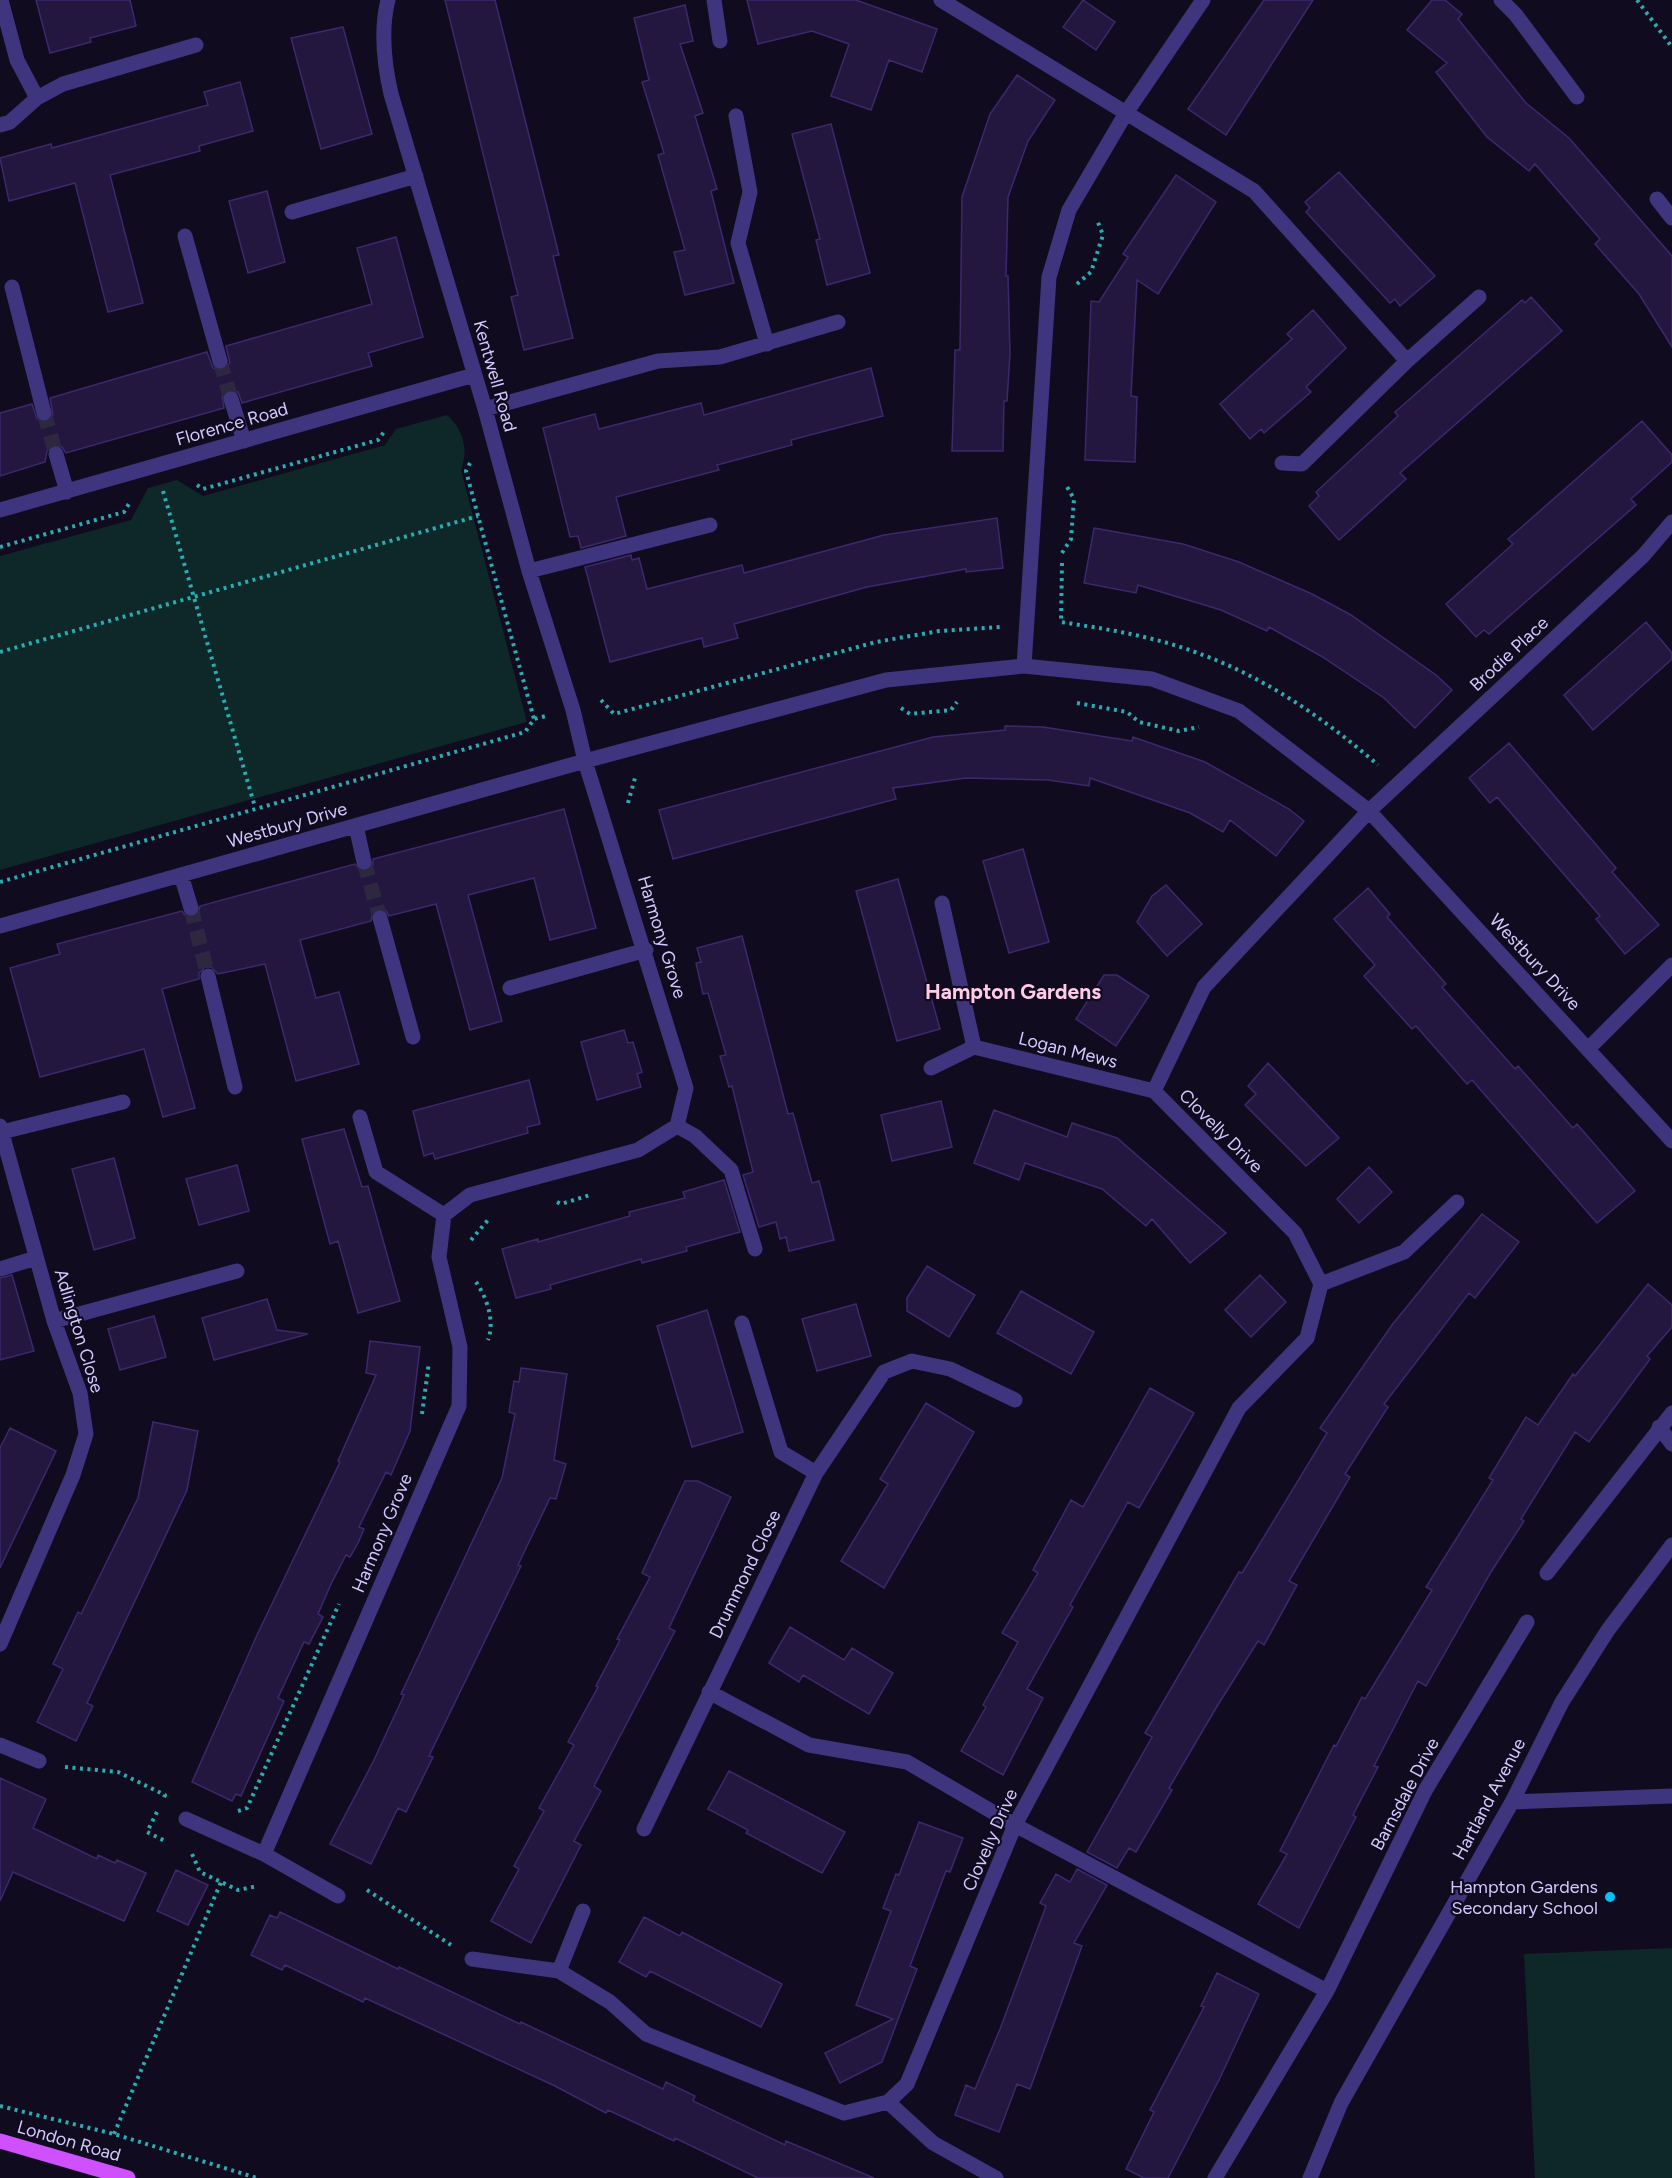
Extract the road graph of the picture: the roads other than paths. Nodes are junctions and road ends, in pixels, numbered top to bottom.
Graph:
1 (1, 0) edge
2 (388, 0) edge
3 (714, 0) edge
4 (941, 0) edge
5 (1203, 0) edge
6 (1501, 0) edge
7 (720, 41) dead end
8 (195, 45) dead end
9 (1577, 97) dead end
10 (37, 98) junction
11 (1126, 113) junction
12 (736, 116) dead end
13 (0, 125) edge
14 (416, 176) junction
15 (1657, 199) dead end
16 (292, 212) dead end
17 (1672, 218) edge
18 (186, 236) dead end
19 (12, 287) dead end
20 (1479, 297) dead end
21 (838, 322) dead end
22 (767, 344) junction
23 (220, 361) tunnel mouth
24 (1407, 361) junction
25 (474, 375) junction
26 (231, 399) tunnel mouth
27 (485, 409) junction
28 (44, 412) tunnel mouth
29 (244, 441) junction
30 (56, 454) tunnel mouth
31 (1282, 463) dead end
32 (67, 492) junction
33 (0, 510) edge
34 (1672, 522) edge
35 (710, 525) dead end
36 (529, 571) junction
37 (1024, 666) junction
38 (585, 761) junction
39 (1369, 811) junction
40 (356, 826) junction
41 (364, 862) tunnel mouth
42 (181, 876) junction
43 (942, 903) dead end
44 (191, 908) tunnel mouth
45 (380, 918) tunnel mouth
46 (0, 926) edge
47 (646, 950) junction
48 (1672, 965) edge
49 (208, 976) tunnel mouth
50 (510, 988) dead end
51 (413, 1037) dead end
52 (974, 1047) junction
53 (1588, 1049) junction
54 (931, 1068) dead end
55 (235, 1087) dead end
56 (1154, 1091) junction
57 (123, 1102) dead end
58 (360, 1117) dead end
59 (677, 1126) junction
60 (1, 1129) edge
61 (1672, 1141) edge
62 (1457, 1202) dead end
63 (444, 1215) junction
64 (756, 1249) dead end
65 (36, 1258) junction
66 (0, 1269) edge
67 (237, 1271) dead end
68 (1321, 1284) junction
69 (54, 1321) junction
70 (742, 1323) dead end
71 (1015, 1400) dead end
72 (1672, 1413) edge
73 (1659, 1427) junction
74 (1672, 1444) edge
75 (816, 1473) junction
76 (1672, 1545) edge
77 (1547, 1573) dead end
78 (1527, 1622) dead end
79 (0, 1644) edge
80 (709, 1692) junction
81 (0, 1744) edge
82 (39, 1761) dead end
83 (1672, 1796) edge
84 (1512, 1803) junction
85 (186, 1819) dead end
86 (1015, 1826) junction
87 (644, 1829) dead end
88 (264, 1854) junction
89 (338, 1896) dead end
90 (583, 1911) dead end
91 (472, 1959) dead end
92 (559, 1971) junction
93 (1327, 1991) junction
94 (888, 2102) junction
95 (0, 2141) edge
96 (128, 2178) edge
97 (996, 2178) edge
98 (1215, 2178) edge
99 (1310, 2178) edge

1 - 10 street
2 - 14 street, Kentwell Road
3 - 7 street
4 - 11 street
5 - 11 street
6 - 9 street
8 - 10 street
10 - 13 street
11 - 24 street
11 - 37 street
12 - 22 street
14 - 16 street
14 - 25 street, Kentwell Road
15 - 17 street
18 - 23 street
19 - 28 street
20 - 24 street
21 - 22 street
22 - 27 street
24 - 31 street
25 - 27 street, Kentwell Road
25 - 29 street, Florence Road
26 - 29 street
27 - 36 street, Kentwell Road
29 - 32 street, Florence Road
30 - 32 street
32 - 33 street, Florence Road
34 - 39 street, Brodie Place
35 - 36 street
36 - 38 street, Kentwell Road
37 - 38 street, Westbury Drive
37 - 39 street, Westbury Drive
38 - 40 street, Westbury Drive
38 - 47 street, Harmony Grove
39 - 53 street, Westbury Drive
39 - 56 street, Clovelly Drive
40 - 41 street
40 - 42 street, Westbury Drive
42 - 44 street
42 - 46 street, Westbury Drive
43 - 52 street
45 - 51 street
47 - 50 street
47 - 59 street, Harmony Grove
48 - 53 street
49 - 55 street
52 - 54 street
52 - 56 street, Logan Mews
53 - 61 street, Westbury Drive
56 - 68 street, Clovelly Drive
57 - 60 street
58 - 63 street
59 - 63 street
59 - 64 street
60 - 65 street, Adlington Close
62 - 68 street
63 - 88 street, Harmony Grove
65 - 66 street
65 - 69 street, Adlington Close
67 - 69 street
68 - 86 street, Clovelly Drive
69 - 79 street, Adlington Close
70 - 75 street
71 - 75 street, Drummond Close
72 - 73 street
73 - 74 street
73 - 77 street
75 - 80 street, Drummond Close
76 - 84 street, Hartland Avenue
78 - 93 street, Barnsdale Drive
80 - 86 street
80 - 87 street, Drummond Close
81 - 82 street
83 - 84 street
84 - 99 street, Hartland Avenue
85 - 88 street
86 - 93 street
86 - 94 street, Clovelly Drive
88 - 89 street
90 - 92 street
91 - 92 street
92 - 94 street
93 - 98 street, Barnsdale Drive
94 - 97 street
95 - 96 main road, London Road

